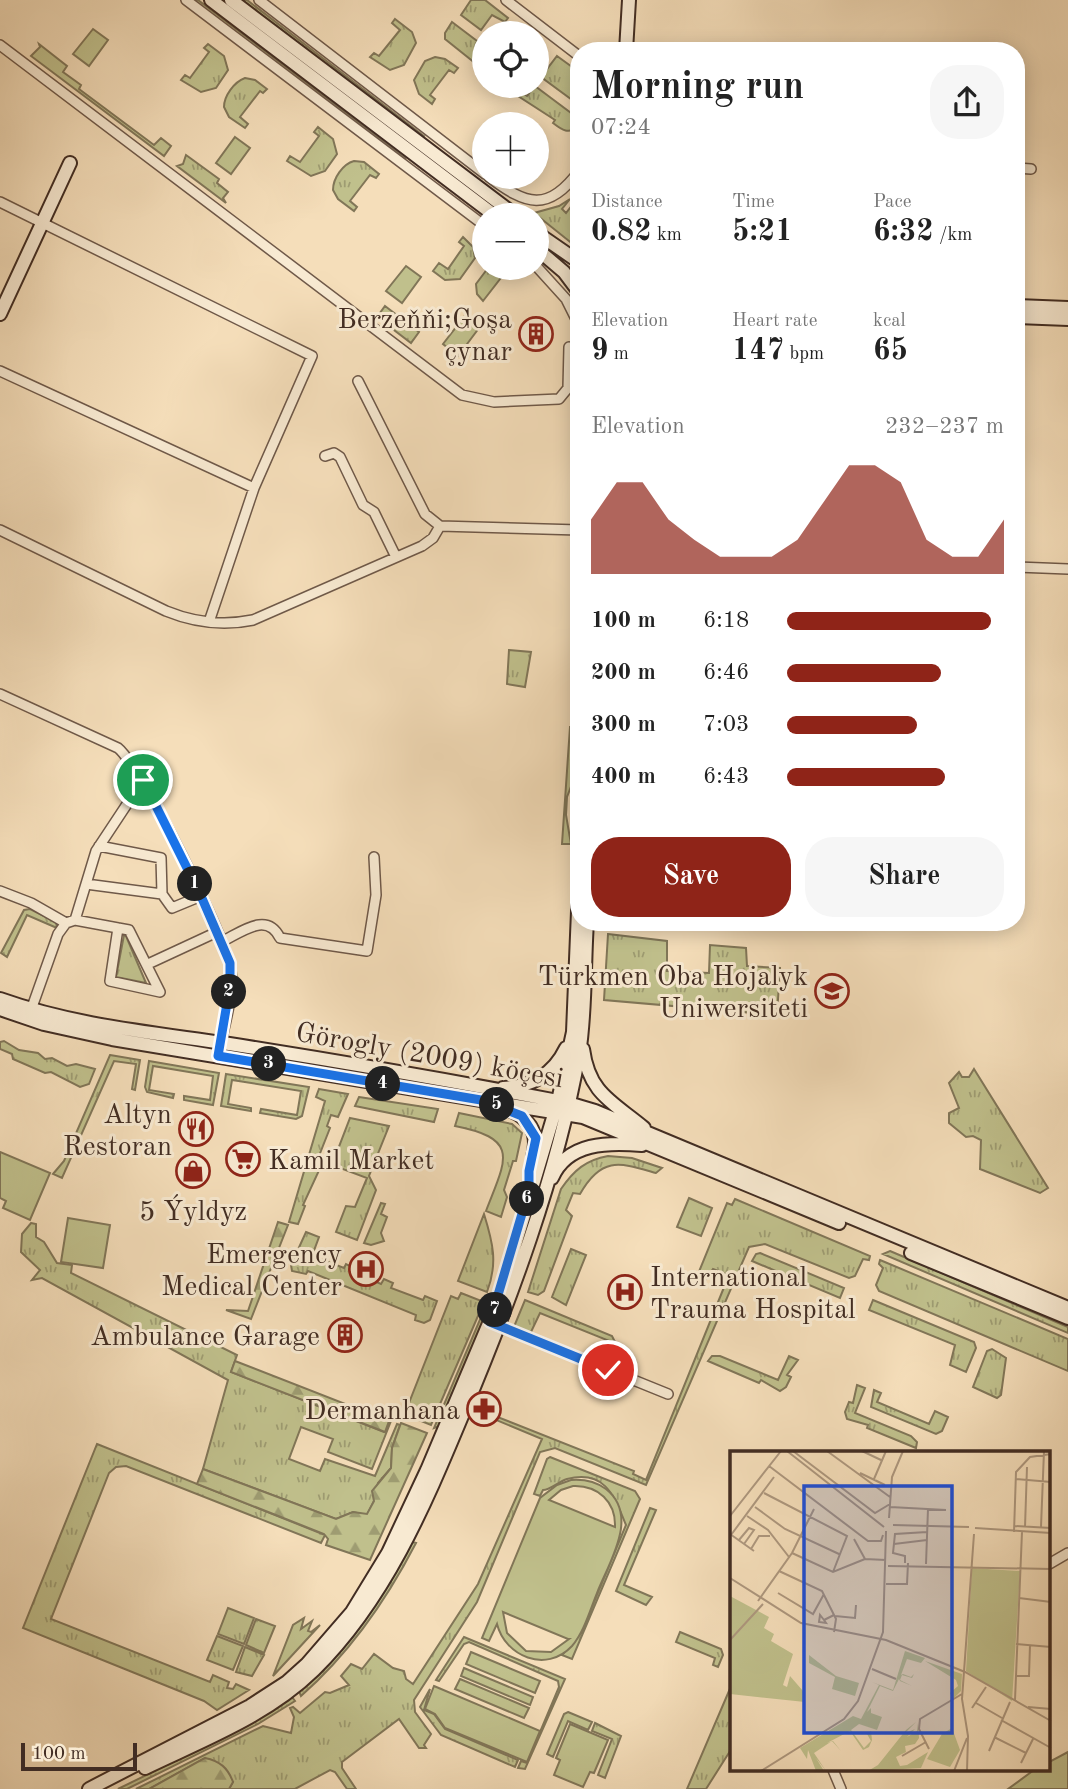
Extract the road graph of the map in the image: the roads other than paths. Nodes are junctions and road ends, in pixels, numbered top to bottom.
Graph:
1 (186, 0) edge
2 (211, 0) edge
3 (231, 0) edge
4 (259, 0) edge
5 (506, 0) edge
6 (629, 0) edge
7 (627, 42) edge
8 (0, 46) edge
9 (570, 49) edge
10 (443, 142) junction
11 (429, 158) junction
12 (71, 163) dead end
13 (472, 164) edge
14 (1025, 169) edge
15 (1031, 169) dead end
16 (416, 175) junction
17 (570, 182) edge
18 (484, 189) edge
19 (507, 189) edge
20 (480, 197) junction
21 (0, 202) edge
22 (485, 203) edge
23 (492, 203) edge
24 (468, 214) junction
25 (472, 217) edge
26 (44, 223) junction
27 (549, 241) edge
28 (570, 256) edge
29 (549, 259) edge
30 (570, 279) edge
31 (549, 280) edge
32 (1025, 306) edge
33 (570, 307) edge
34 (1068, 308) edge
35 (0, 314) edge
36 (1025, 317) edge
37 (1068, 319) edge
38 (569, 347) dead end
39 (0, 371) edge
40 (358, 381) dead end
41 (325, 456) dead end
42 (254, 488) junction
43 (440, 526) junction
44 (0, 530) edge
45 (570, 530) edge
46 (396, 557) junction
47 (1025, 567) edge
48 (1068, 569) edge
49 (209, 622) junction
50 (0, 694) edge
51 (143, 780) junction
52 (99, 846) junction
53 (374, 857) dead end
54 (86, 884) junction
55 (0, 891) edge
56 (162, 894) junction
57 (201, 896) junction
58 (71, 921) junction
59 (118, 928) junction
60 (578, 931) edge
61 (586, 931) edge
62 (217, 932) junction
63 (221, 942) junction
64 (148, 964) junction
65 (0, 999) edge
66 (0, 1009) edge
67 (31, 1010) junction
68 (577, 1032) junction
69 (219, 1049) junction
70 (481, 1094) junction
71 (562, 1107) junction
72 (654, 1141) junction
73 (535, 1193) junction
74 (1068, 1308) edge
75 (1068, 1318) edge
76 (495, 1324) junction
77 (668, 1394) dead end
78 (1068, 1553) edge
79 (1050, 1563) edge
80 (834, 1772) edge
81 (89, 1789) edge
82 (104, 1789) edge
83 (841, 1789) edge

1 - 16 street
2 - 11 main road
3 - 11 main road
4 - 10 street
5 - 9 street
6 - 7 main road
8 - 38 street
10 - 11 street
10 - 13 street
11 - 16 street
11 - 20 main road
12 - 26 main road
14 - 15 street
16 - 24 street
17 - 19 street
18 - 20 street
20 - 22 main road
20 - 23 main road
20 - 24 street
21 - 26 street
24 - 25 street
26 - 35 main road
26 - 42 street
27 - 28 main road
29 - 30 main road
31 - 33 street
32 - 34 main road
36 - 37 main road
39 - 42 street
40 - 43 street
41 - 46 street
42 - 49 street
43 - 45 street
43 - 46 street
44 - 49 street
46 - 49 street
47 - 48 street
50 - 51 street
51 - 52 street
51 - 57 street
52 - 54 street
52 - 56 street
53 - 63 street
54 - 56 street
54 - 58 street
55 - 58 street
56 - 57 street
57 - 62 street
58 - 59 street
58 - 67 street
59 - 64 street
59 - 64 street
60 - 68 main road
61 - 68 main road
62 - 63 street
62 - 64 street
63 - 69 street
65 - 67 main road, Görogly (2009) köçesi
66 - 69 main road, Görogly (2009) köçesi
67 - 69 main road, Görogly (2009) köçesi
68 - 70 main road
68 - 71 main road
68 - 72 main road
69 - 70 main road, Görogly (2009) köçesi
70 - 71 main road, Görogly (2009) köçesi
70 - 73 main road
71 - 72 main road, Görogly (2009) köçesi
71 - 73 main road
72 - 73 main road
72 - 74 main road, Görogly (2009) köçesi
72 - 75 main road, Görogly (2009) köçesi
73 - 76 main road
76 - 77 street
76 - 81 main road
76 - 82 main road
78 - 79 street
80 - 83 street

